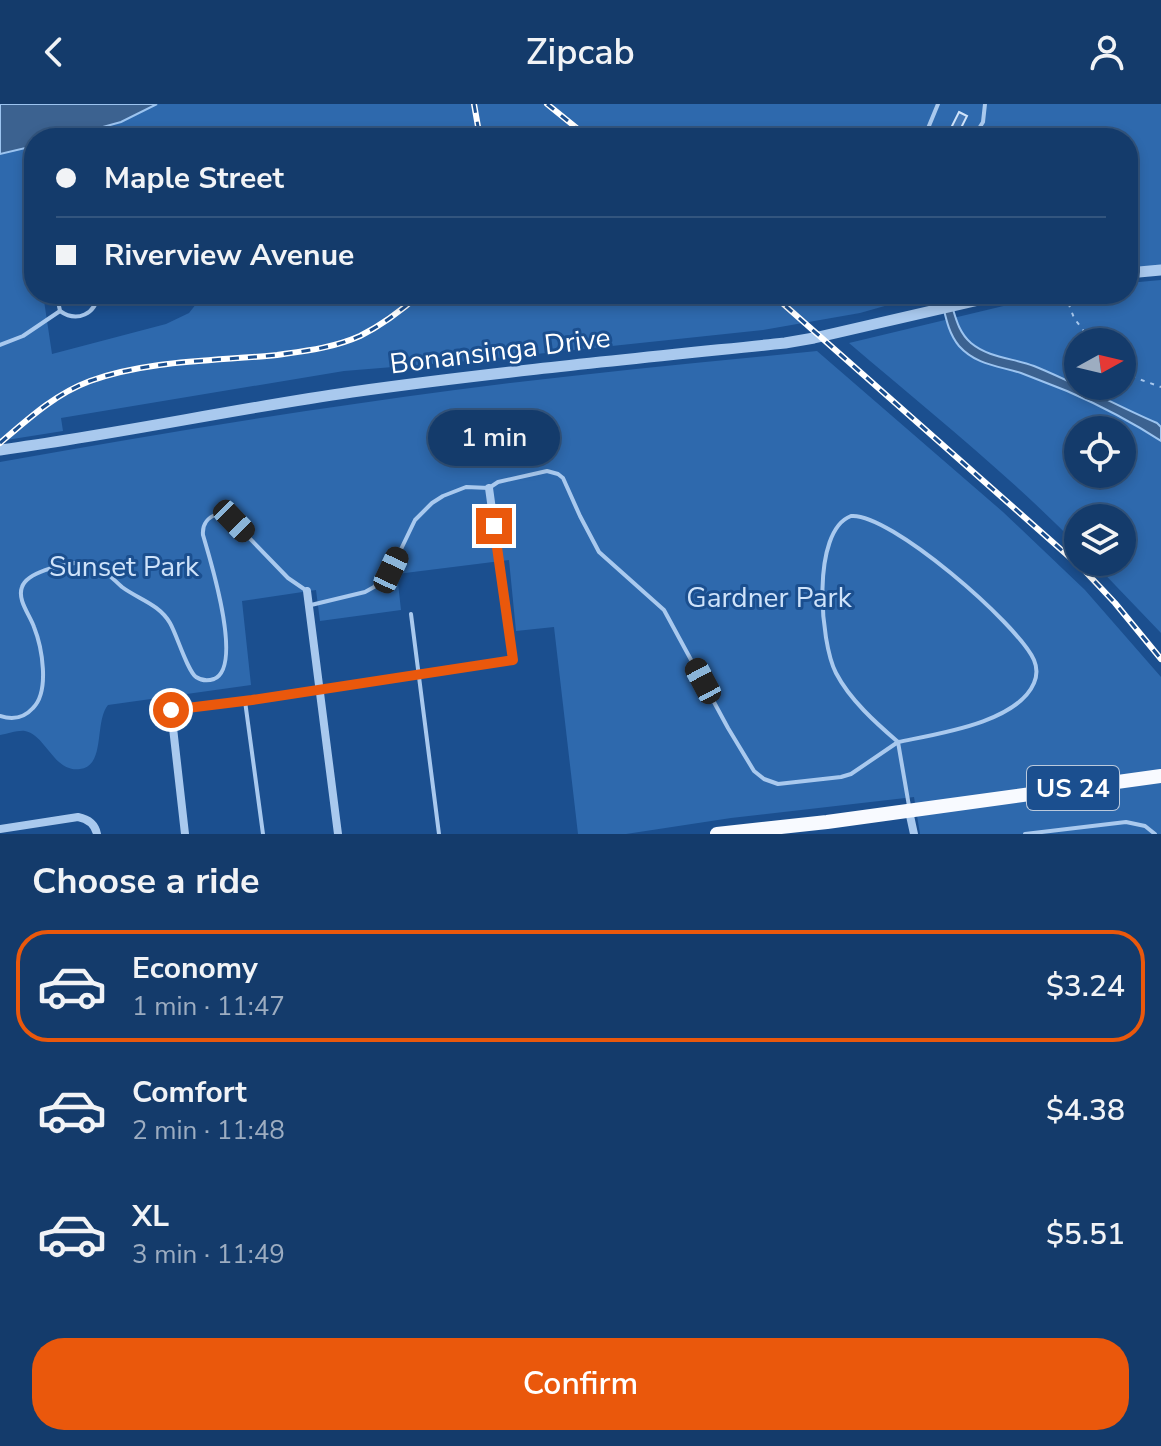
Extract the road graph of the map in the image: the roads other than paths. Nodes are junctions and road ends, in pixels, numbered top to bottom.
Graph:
1 (938, 104) edge
2 (985, 104) edge
3 (928, 128) edge
4 (979, 128) edge
5 (1161, 270) edge
6 (1138, 272) edge
7 (59, 304) edge
8 (96, 304) edge
9 (952, 304) edge
10 (60, 311) junction
11 (0, 345) edge
12 (0, 450) edge
13 (489, 488) junction
14 (307, 591) joint
15 (309, 606) junction
16 (411, 614) dead end
17 (418, 674) junction
18 (319, 689) junction
19 (245, 701) junction
20 (0, 716) edge
21 (898, 742) junction
22 (1161, 776) edge
23 (909, 811) junction
24 (867, 816) junction
25 (0, 829) edge
26 (97, 834) edge
27 (185, 834) edge
28 (263, 834) edge
29 (338, 834) edge
30 (439, 834) edge
31 (717, 834) edge
32 (799, 834) edge
33 (914, 834) edge
34 (1025, 834) edge
35 (1155, 834) edge

1 - 3 lane
2 - 4 lane
5 - 6 street
7 - 10 lane
8 - 10 lane
9 - 12 street, Bonansinga Drive
10 - 11 lane
13 - 15 lane
13 - 17 street
13 - 21 lane
14 - 15 street
14 - 20 lane
15 - 18 street
16 - 17 lane
17 - 18 street
17 - 30 lane
18 - 19 street
18 - 29 street
19 - 27 street
19 - 28 lane
21 - 21 lane
21 - 23 lane
22 - 23 highway, US 24
23 - 24 highway, US 24
23 - 33 street
24 - 31 highway, US 24
24 - 32 highway, US 24
25 - 26 street
34 - 35 lane

